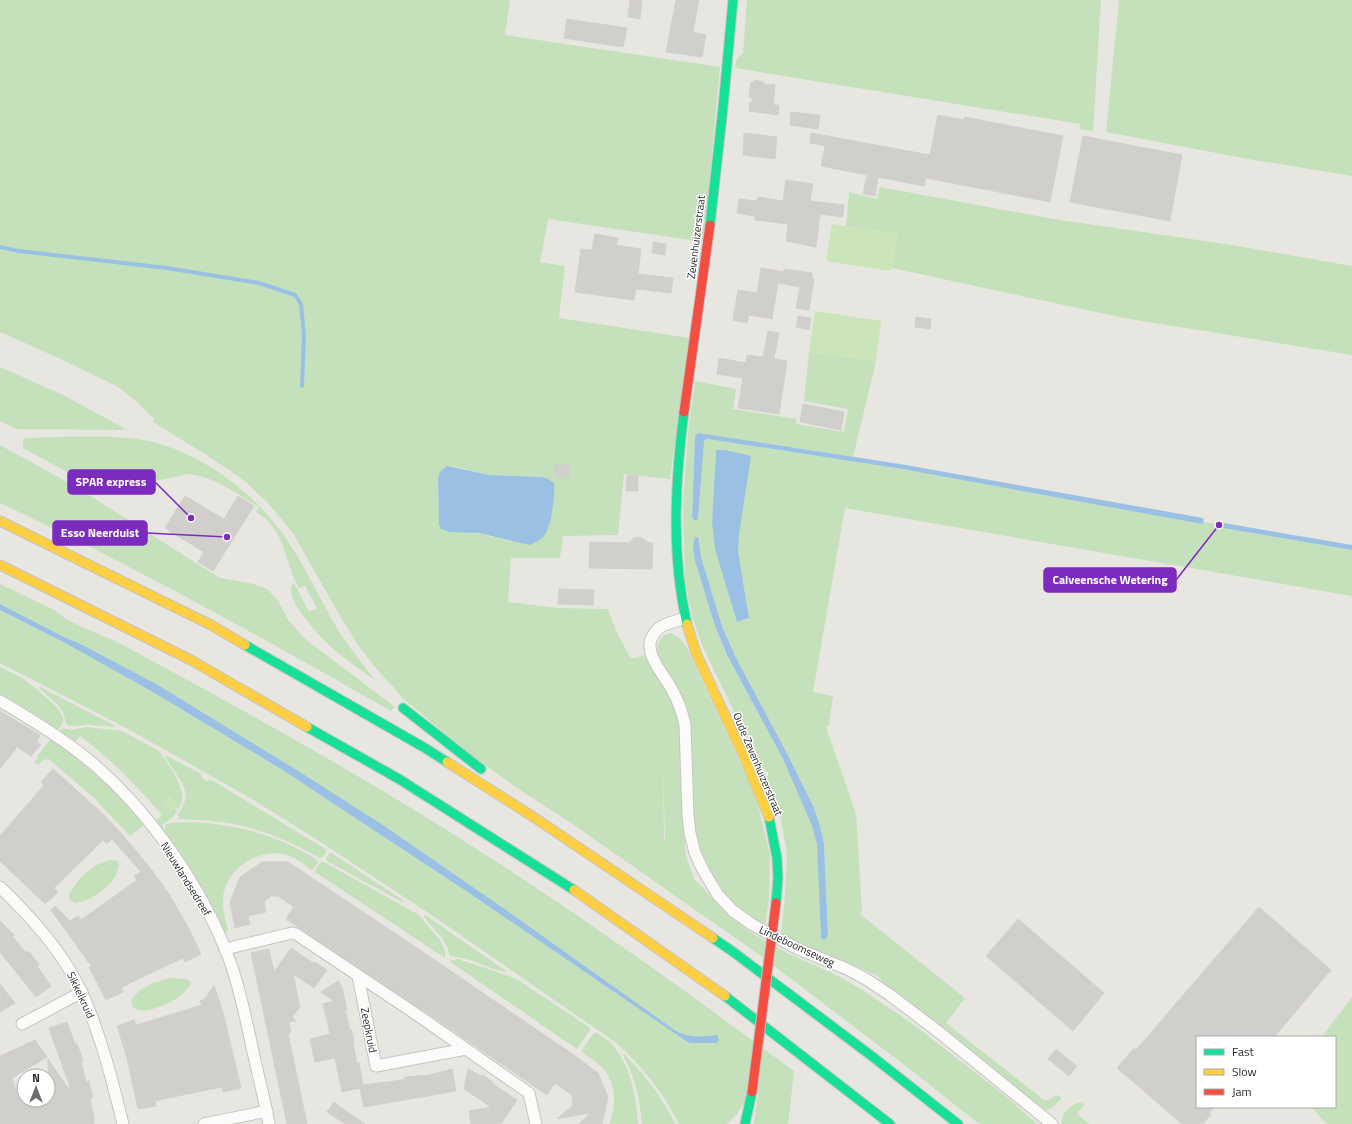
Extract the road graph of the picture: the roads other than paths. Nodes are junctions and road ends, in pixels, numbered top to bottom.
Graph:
1 (733, 0) edge
2 (677, 476) joint
3 (0, 521) edge
4 (0, 565) edge
5 (685, 618) junction
6 (0, 701) edge
7 (403, 708) dead end
8 (486, 773) dead end
9 (504, 788) dead end
10 (535, 818) junction
11 (0, 887) edge
12 (225, 949) junction
13 (358, 976) junction
14 (82, 992) junction
15 (22, 1024) dead end
16 (466, 1049) junction
17 (267, 1111) junction
18 (123, 1124) edge
19 (204, 1124) edge
20 (269, 1124) edge
21 (536, 1124) edge
22 (745, 1124) edge
23 (890, 1124) edge
24 (958, 1124) edge
25 (1052, 1124) edge

1 - 2 main road, Zevenhuizerstraat
2 - 5 main road, Oude Zevenhuizerstraat
3 - 10 main road
4 - 23 main road
5 - 22 main road, Oude Zevenhuizerstraat, bridge
5 - 25 street, Lindeboomseweg
6 - 12 street, Nieuwlandsedreef
7 - 8 main road
9 - 10 main road
10 - 24 main road
11 - 14 street, Sikkelkruid
12 - 13 street
12 - 17 street, Nieuwlandsedreef
13 - 16 street
13 - 16 street, Zeepkruid
14 - 15 street
14 - 18 street, Sikkelkruid
16 - 21 street
17 - 19 street
17 - 20 street, Nieuwlandsedreef

